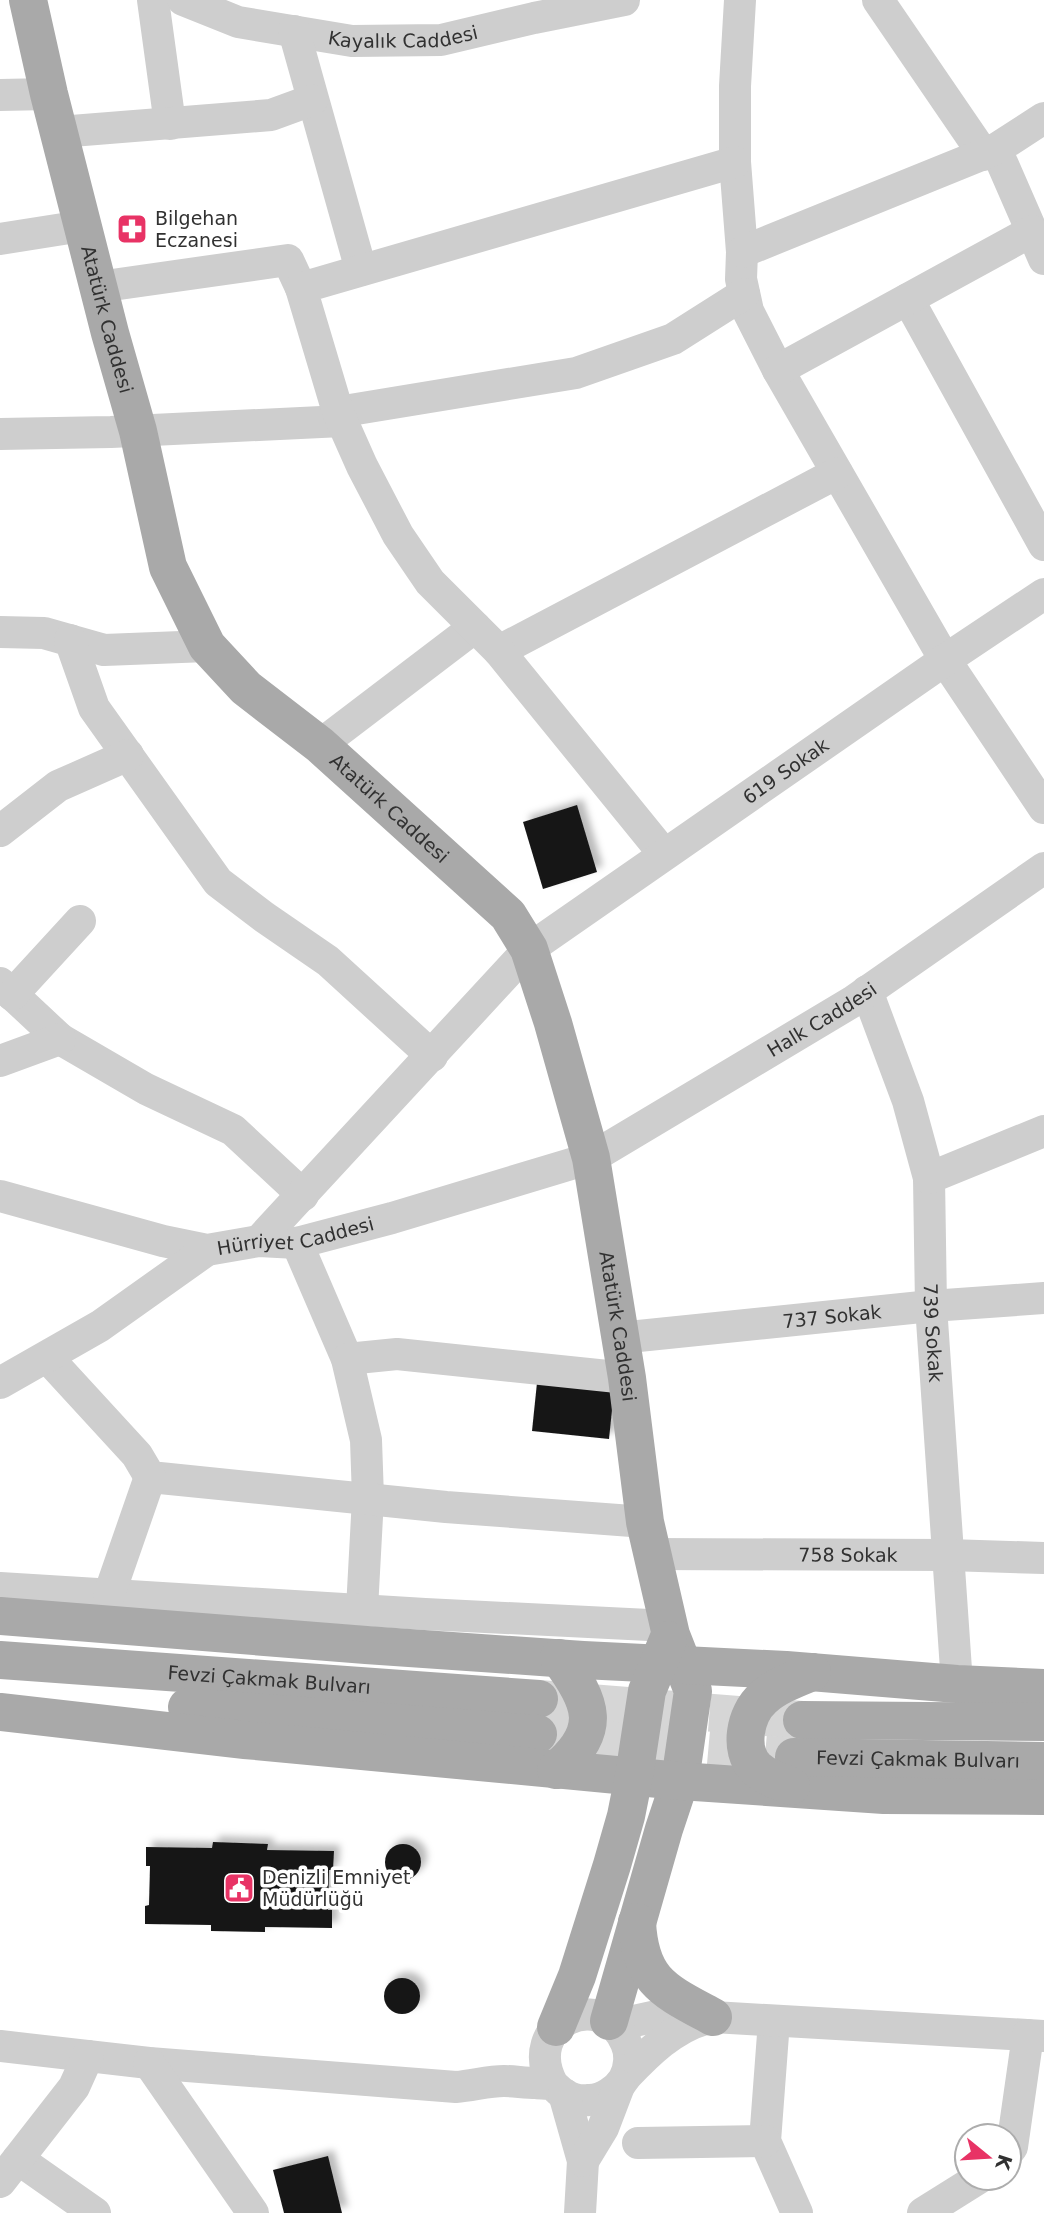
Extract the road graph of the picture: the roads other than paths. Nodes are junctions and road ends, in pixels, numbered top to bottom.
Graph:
1 (153, 0) edge
2 (183, 0) edge
3 (624, 0) edge
4 (740, 0) edge
5 (878, 0) edge
6 (27, 5) edge
7 (295, 32) junction
8 (49, 94) junction
9 (0, 95) edge
10 (312, 100) junction
11 (1044, 118) edge
12 (170, 124) junction
13 (59, 132) junction
14 (990, 152) junction
15 (734, 162) junction
16 (82, 226) junction
17 (0, 239) edge
18 (1038, 245) edge
19 (742, 252) junction
20 (361, 270) junction
21 (98, 287) junction
22 (301, 288) junction
23 (744, 294) junction
24 (908, 299) junction
25 (778, 370) junction
26 (340, 417) junction
27 (138, 431) junction
28 (0, 434) edge
29 (837, 473) junction
30 (1044, 545) edge
31 (1044, 594) edge
32 (475, 627) junction
33 (0, 632) edge
34 (71, 640) junction
35 (207, 646) junction
36 (499, 651) junction
37 (945, 660) junction
38 (320, 745) junction
39 (128, 755) junction
40 (1044, 808) edge
41 (0, 831) edge
42 (664, 854) junction
43 (1044, 868) edge
44 (80, 921) dead end
45 (529, 949) junction
46 (6, 989) edge
47 (867, 991) junction
48 (60, 1039) junction
49 (432, 1056) junction
50 (0, 1061) edge
51 (1044, 1131) edge
52 (591, 1158) junction
53 (929, 1178) junction
54 (303, 1195) junction
55 (0, 1196) edge
56 (259, 1241) junction
57 (297, 1243) junction
58 (207, 1250) junction
59 (1044, 1298) edge
60 (931, 1306) junction
61 (620, 1338) junction
62 (47, 1356) junction
63 (347, 1359) junction
64 (627, 1378) junction
65 (0, 1383) edge
66 (150, 1476) junction
67 (368, 1498) junction
68 (649, 1538) junction
69 (948, 1555) junction
70 (1044, 1558) edge
71 (0, 1588) edge
72 (108, 1595) junction
73 (362, 1609) junction
74 (0, 1616) edge
75 (670, 1647) junction
76 (559, 1658) junction
77 (0, 1660) edge
78 (812, 1672) junction
79 (957, 1684) junction
80 (1044, 1688) edge
81 (0, 1690) edge
82 (0, 1712) edge
83 (802, 1720) tunnel mouth
84 (1044, 1722) edge
85 (1044, 1762) edge
86 (555, 1770) junction
87 (798, 1773) junction
88 (634, 1776) junction
89 (680, 1781) junction
90 (1044, 1796) edge
91 (637, 1920) junction
92 (713, 2017) junction
93 (774, 2021) junction
94 (612, 2023) junction
95 (551, 2036) junction
96 (1036, 2036) edge
97 (0, 2046) edge
98 (88, 2056) junction
99 (149, 2063) junction
100 (508, 2081) junction
101 (622, 2081) junction
102 (558, 2089) junction
103 (1017, 2122) edge
104 (765, 2141) junction
105 (638, 2143) dead end
106 (580, 2148) junction
107 (9, 2171) edge
108 (957, 2192) edge
109 (95, 2213) edge
110 (253, 2213) edge
111 (580, 2213) edge
112 (797, 2213) edge
113 (923, 2213) edge

1 - 12 street
2 - 7 street, Kayalık Caddesi
3 - 7 street, Kayalık Caddesi
4 - 15 street
5 - 14 street
6 - 8 main road, Atatürk Caddesi
7 - 10 street
8 - 9 street
8 - 13 main road, Atatürk Caddesi
10 - 12 street
10 - 20 street
11 - 14 street
12 - 13 street
13 - 16 main road, Atatürk Caddesi
14 - 18 street
14 - 19 street
15 - 19 street
15 - 20 street
16 - 17 street
16 - 21 main road, Atatürk Caddesi
18 - 24 street
19 - 23 street
20 - 22 street
21 - 22 street
21 - 27 main road, Atatürk Caddesi
22 - 26 street
23 - 25 street
23 - 26 street
24 - 25 street
24 - 30 street
25 - 29 street
26 - 27 street
26 - 32 street
27 - 28 street
27 - 35 main road, Atatürk Caddesi
29 - 36 street
29 - 37 street
31 - 37 street, 619 Sokak
32 - 36 street
32 - 38 street
33 - 34 street
34 - 35 street
34 - 39 street
35 - 38 main road, Atatürk Caddesi
36 - 42 street
37 - 40 street
37 - 42 street, 619 Sokak
38 - 45 main road, Atatürk Caddesi
39 - 41 street
39 - 49 street
42 - 45 street, 619 Sokak
43 - 47 street, Halk Caddesi
44 - 46 street
45 - 49 street, 619 Sokak
45 - 52 main road, Atatürk Caddesi
46 - 48 street
47 - 52 street, Halk Caddesi
47 - 53 street, 739 Sokak
48 - 50 street
48 - 54 street
49 - 54 street, 619 Sokak
51 - 53 street
52 - 57 street, Hürriyet Caddesi
52 - 61 main road, Atatürk Caddesi
53 - 60 street, 739 Sokak
54 - 56 street, 619 Sokak
55 - 58 street, Hürriyet Caddesi
56 - 57 street, Hürriyet Caddesi
56 - 58 street, Hürriyet Caddesi
57 - 63 street
58 - 62 street
59 - 60 street, 737 Sokak
60 - 61 street, 737 Sokak
60 - 69 street, 739 Sokak
61 - 64 main road, Atatürk Caddesi
62 - 65 street
62 - 66 street
63 - 64 street
63 - 67 street
64 - 68 main road, Atatürk Caddesi
66 - 67 street, 758 Sokak
66 - 72 street
67 - 68 street, 758 Sokak
67 - 73 street
68 - 69 street, 758 Sokak
68 - 75 main road, Atatürk Caddesi
69 - 70 street, 758 Sokak
69 - 79 street, 739 Sokak
71 - 72 street
72 - 73 street
73 - 75 street
74 - 76 main road
75 - 76 main road
75 - 78 main road
75 - 88 main road
75 - 89 main road, Atatürk Caddesi
76 - 86 main road
77 - 81 main road, Fevzi Çakmak Bulvarı
78 - 79 main road
78 - 87 main road
79 - 80 main road
82 - 86 main road
83 - 84 main road, Fevzi Çakmak Bulvarı
85 - 87 main road, Fevzi Çakmak Bulvarı
86 - 88 main road
87 - 89 main road
87 - 90 main road
88 - 89 main road
88 - 95 main road
89 - 91 main road, Atatürk Caddesi
91 - 92 main road
91 - 94 main road, Atatürk Caddesi
92 - 93 street
92 - 94 street
92 - 101 street
93 - 96 street
93 - 104 street
94 - 95 street
94 - 101 street
95 - 100 street
95 - 102 street
96 - 103 street
97 - 98 street
98 - 99 street
98 - 107 street
99 - 100 street
99 - 110 street
100 - 102 street
100 - 106 street
101 - 102 street
101 - 106 street
102 - 106 street
104 - 105 street
104 - 112 street
106 - 111 street
107 - 109 street
108 - 113 street

